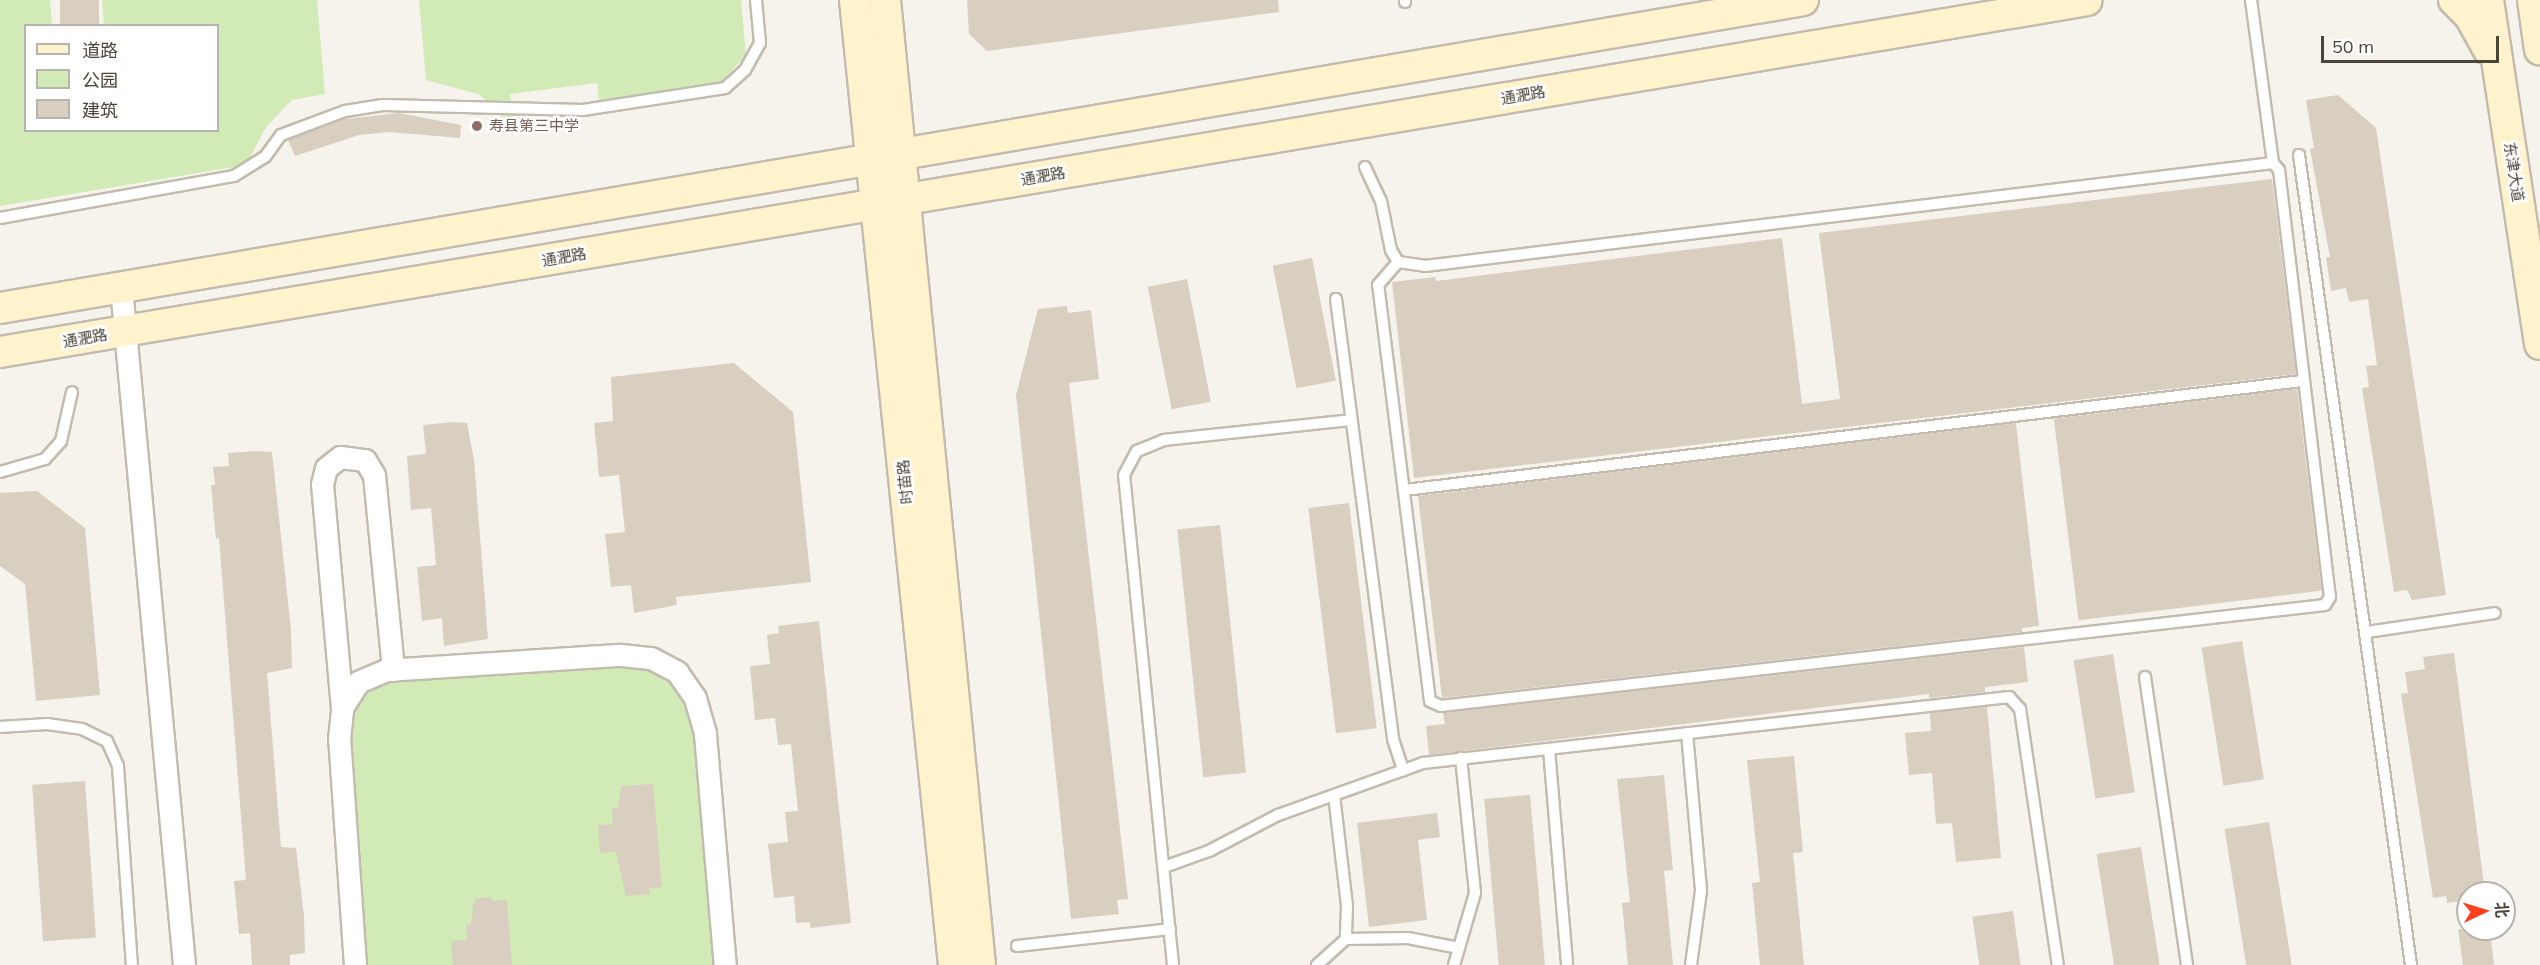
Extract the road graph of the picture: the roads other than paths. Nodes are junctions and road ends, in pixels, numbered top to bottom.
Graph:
1 (756, 0) edge
2 (855, 0) edge
3 (885, 0) edge
4 (1803, 0) edge
5 (2087, 0) edge
6 (2251, 0) edge
7 (2454, 0) edge
8 (2488, 0) edge
9 (2533, 0) edge
10 (2540, 50) edge
11 (2499, 76) junction
12 (900, 153) junction
13 (2299, 155) dead end
14 (871, 158) junction
15 (2273, 163) junction
16 (1365, 167) dead end
17 (906, 199) junction
18 (877, 204) junction
19 (0, 218) edge
20 (1398, 262) junction
21 (122, 287) junction
22 (1336, 299) dead end
23 (0, 308) edge
24 (126, 330) junction
25 (2540, 344) edge
26 (0, 352) edge
27 (2302, 381) dead end
28 (72, 392) dead end
29 (1350, 420) junction
30 (0, 472) edge
31 (1405, 489) dead end
32 (2495, 613) dead end
33 (2367, 632) junction
34 (393, 670) junction
35 (2145, 677) dead end
36 (342, 708) junction
37 (0, 727) edge
38 (1687, 733) junction
39 (1549, 749) junction
40 (1461, 758) junction
41 (1403, 770) junction
42 (1334, 795) junction
43 (1164, 867) junction
44 (1170, 929) junction
45 (1346, 939) junction
46 (1017, 946) dead end
47 (1459, 948) junction
48 (132, 965) edge
49 (184, 965) edge
50 (355, 965) edge
51 (725, 965) edge
52 (954, 965) edge
53 (980, 965) edge
54 (1173, 965) edge
55 (1317, 965) edge
56 (1454, 965) edge
57 (1567, 965) edge
58 (1691, 965) edge
59 (2058, 965) edge
60 (2187, 965) edge
61 (2411, 965) edge

1 - 19 lane
2 - 14 main road, 时苗路
3 - 12 main road, 时苗路
4 - 12 main road
5 - 17 main road, 通淝路
6 - 15 lane
7 - 11 main road
8 - 11 main road, 东津大道
9 - 10 main road
11 - 25 main road, 东津大道
12 - 14 main road
12 - 17 main road, 时苗路
13 - 33 lane
14 - 18 main road, 时苗路
14 - 21 main road
15 - 20 lane
15 - 20 lane
16 - 20 lane
17 - 18 main road, 通淝路
17 - 53 main road, 时苗路
18 - 24 main road, 通淝路
18 - 52 main road, 时苗路
21 - 23 main road
21 - 24 street
22 - 29 lane
24 - 26 main road, 通淝路
24 - 49 street
27 - 31 lane
28 - 30 lane
29 - 41 lane
29 - 43 lane
32 - 33 lane
33 - 61 lane
34 - 36 street
34 - 36 street
34 - 51 street
35 - 60 lane
36 - 50 street
37 - 48 lane
38 - 39 lane
38 - 58 lane
38 - 59 lane
39 - 40 lane
39 - 57 lane
40 - 41 lane
40 - 47 lane
41 - 42 lane
42 - 43 lane
42 - 45 lane
43 - 44 lane
44 - 46 lane
44 - 54 lane
45 - 47 lane
45 - 55 lane
47 - 56 lane

